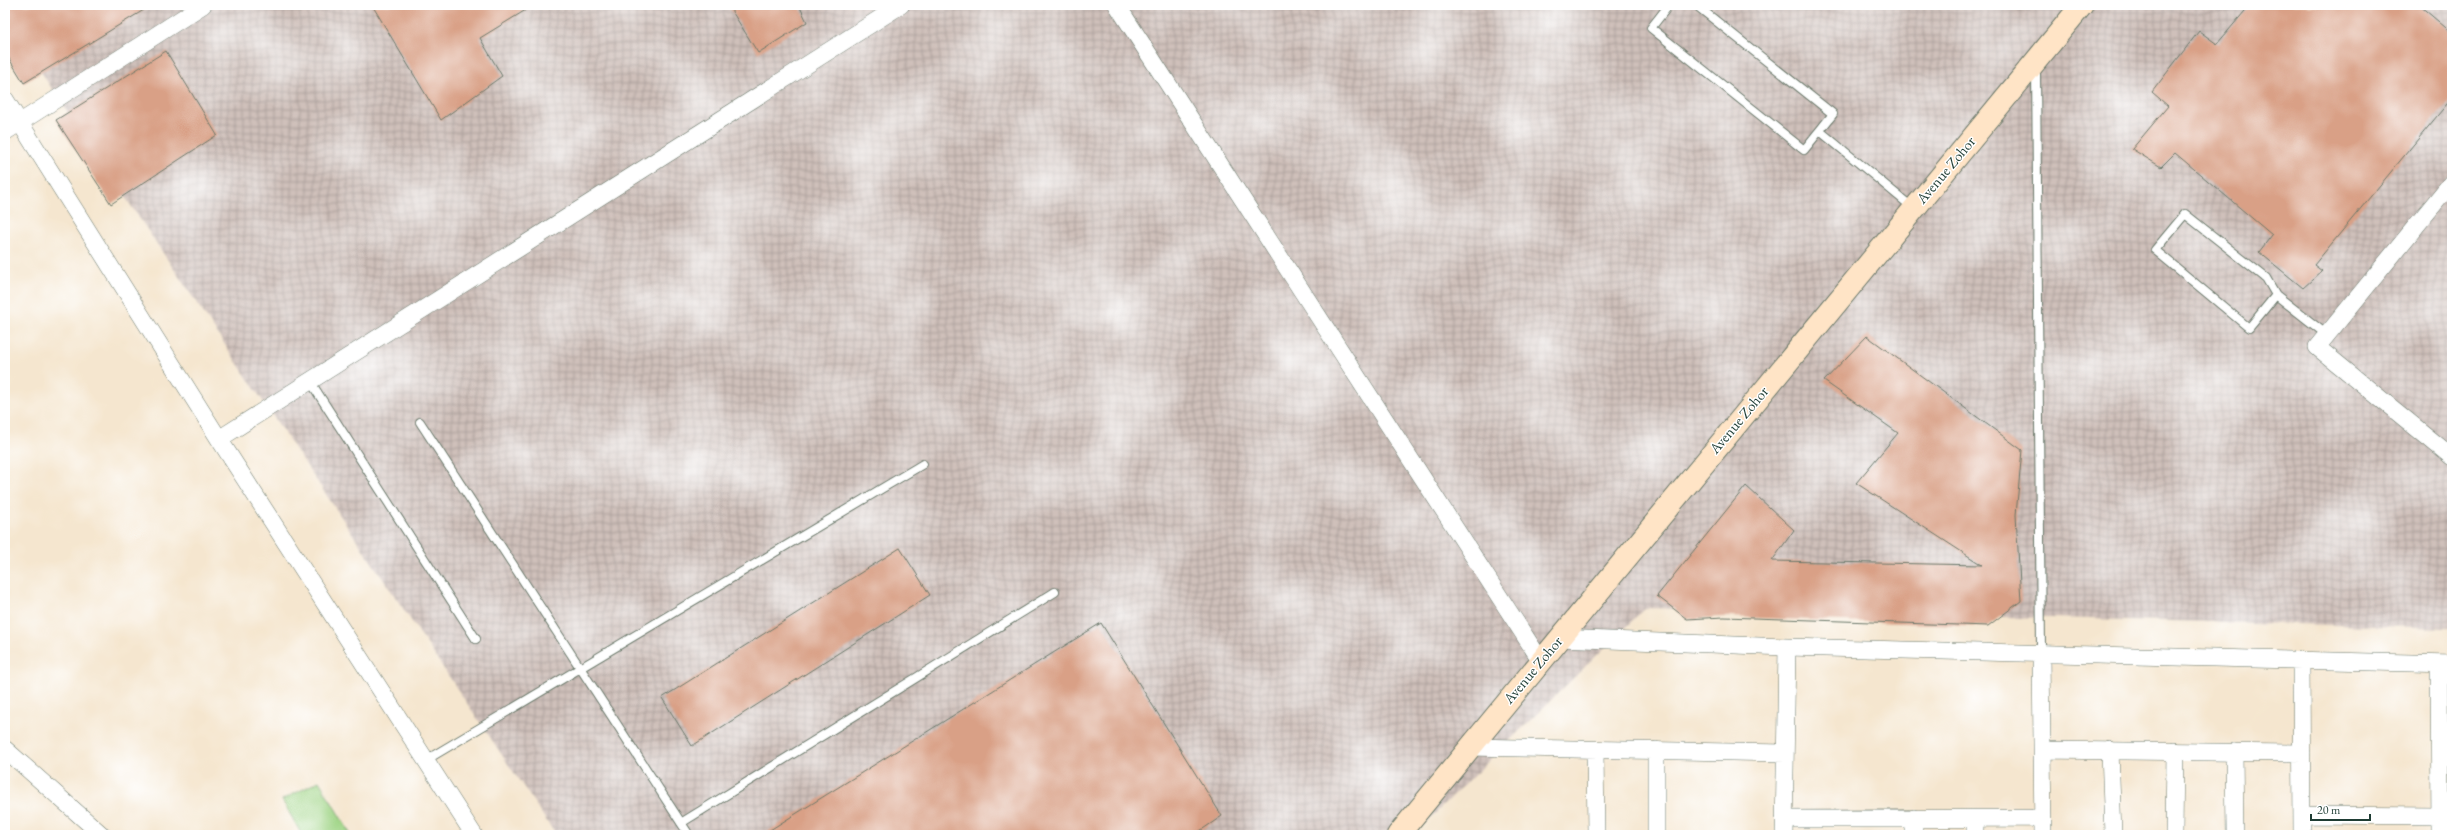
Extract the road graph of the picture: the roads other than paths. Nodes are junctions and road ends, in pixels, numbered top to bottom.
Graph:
1 (203, 5) edge
2 (901, 5) edge
3 (1117, 5) edge
4 (1669, 5) edge
5 (1696, 5) edge
6 (2082, 5) edge
7 (2036, 62) junction
8 (5, 98) edge
9 (20, 122) junction
10 (1820, 131) junction
11 (5, 132) edge
12 (2452, 182) edge
13 (1914, 208) junction
14 (2276, 295) junction
15 (2327, 334) junction
16 (310, 381) junction
17 (420, 422) dead end
18 (219, 440) junction
19 (2452, 457) edge
20 (923, 464) dead end
21 (1055, 592) dead end
22 (476, 638) dead end
23 (1560, 638) junction
24 (1787, 647) junction
25 (2041, 654) junction
26 (1541, 661) junction
27 (2302, 661) junction
28 (2445, 664) edge
29 (580, 668) junction
30 (1469, 747) junction
31 (5, 748) edge
32 (2445, 748) edge
33 (1595, 750) junction
34 (1656, 750) junction
35 (2042, 750) junction
36 (2110, 750) junction
37 (2175, 751) junction
38 (2234, 752) junction
39 (1785, 753) junction
40 (2302, 753) junction
41 (426, 760) junction
42 (2302, 815) junction
43 (2439, 816) junction
44 (2042, 818) junction
45 (681, 823) junction
46 (1784, 827) edge
47 (1914, 827) edge
48 (1975, 827) edge
49 (102, 835) edge
50 (474, 835) edge
51 (689, 835) edge
52 (1398, 835) edge
53 (1596, 835) edge
54 (1656, 835) edge
55 (2042, 835) edge
56 (2113, 835) edge
57 (2174, 835) edge
58 (2235, 835) edge
59 (2302, 835) edge
60 (2440, 835) edge

1 - 9 street
2 - 16 street
3 - 26 street
4 - 10 lane
5 - 10 lane
6 - 7 main road, Avenue Zohor
7 - 13 main road, Avenue Zohor
7 - 25 lane
8 - 9 street
9 - 11 street
9 - 18 street
10 - 13 lane
12 - 15 street
13 - 23 main road, Avenue Zohor
14 - 14 lane
14 - 15 lane
15 - 19 street
16 - 18 street
16 - 22 lane
17 - 29 lane
18 - 41 street
20 - 29 lane
21 - 45 lane
23 - 24 street
23 - 26 main road, Avenue Zohor
24 - 25 street
24 - 39 street
25 - 27 street
25 - 35 street
26 - 30 main road, Avenue Zohor
27 - 28 street
27 - 40 street
28 - 32 street
29 - 41 lane
29 - 45 lane
30 - 33 street
30 - 52 main road, Avenue Zohor
31 - 49 street
32 - 43 street
33 - 34 street
33 - 53 street
34 - 39 street
34 - 54 street
35 - 36 street
35 - 44 street
36 - 37 street
36 - 56 street
37 - 38 street
37 - 57 street
38 - 40 street
38 - 58 street
39 - 46 street
40 - 42 street
41 - 50 street
42 - 43 street
42 - 59 street
43 - 60 street
44 - 48 street
44 - 55 street
45 - 51 lane
46 - 47 street
47 - 48 street

